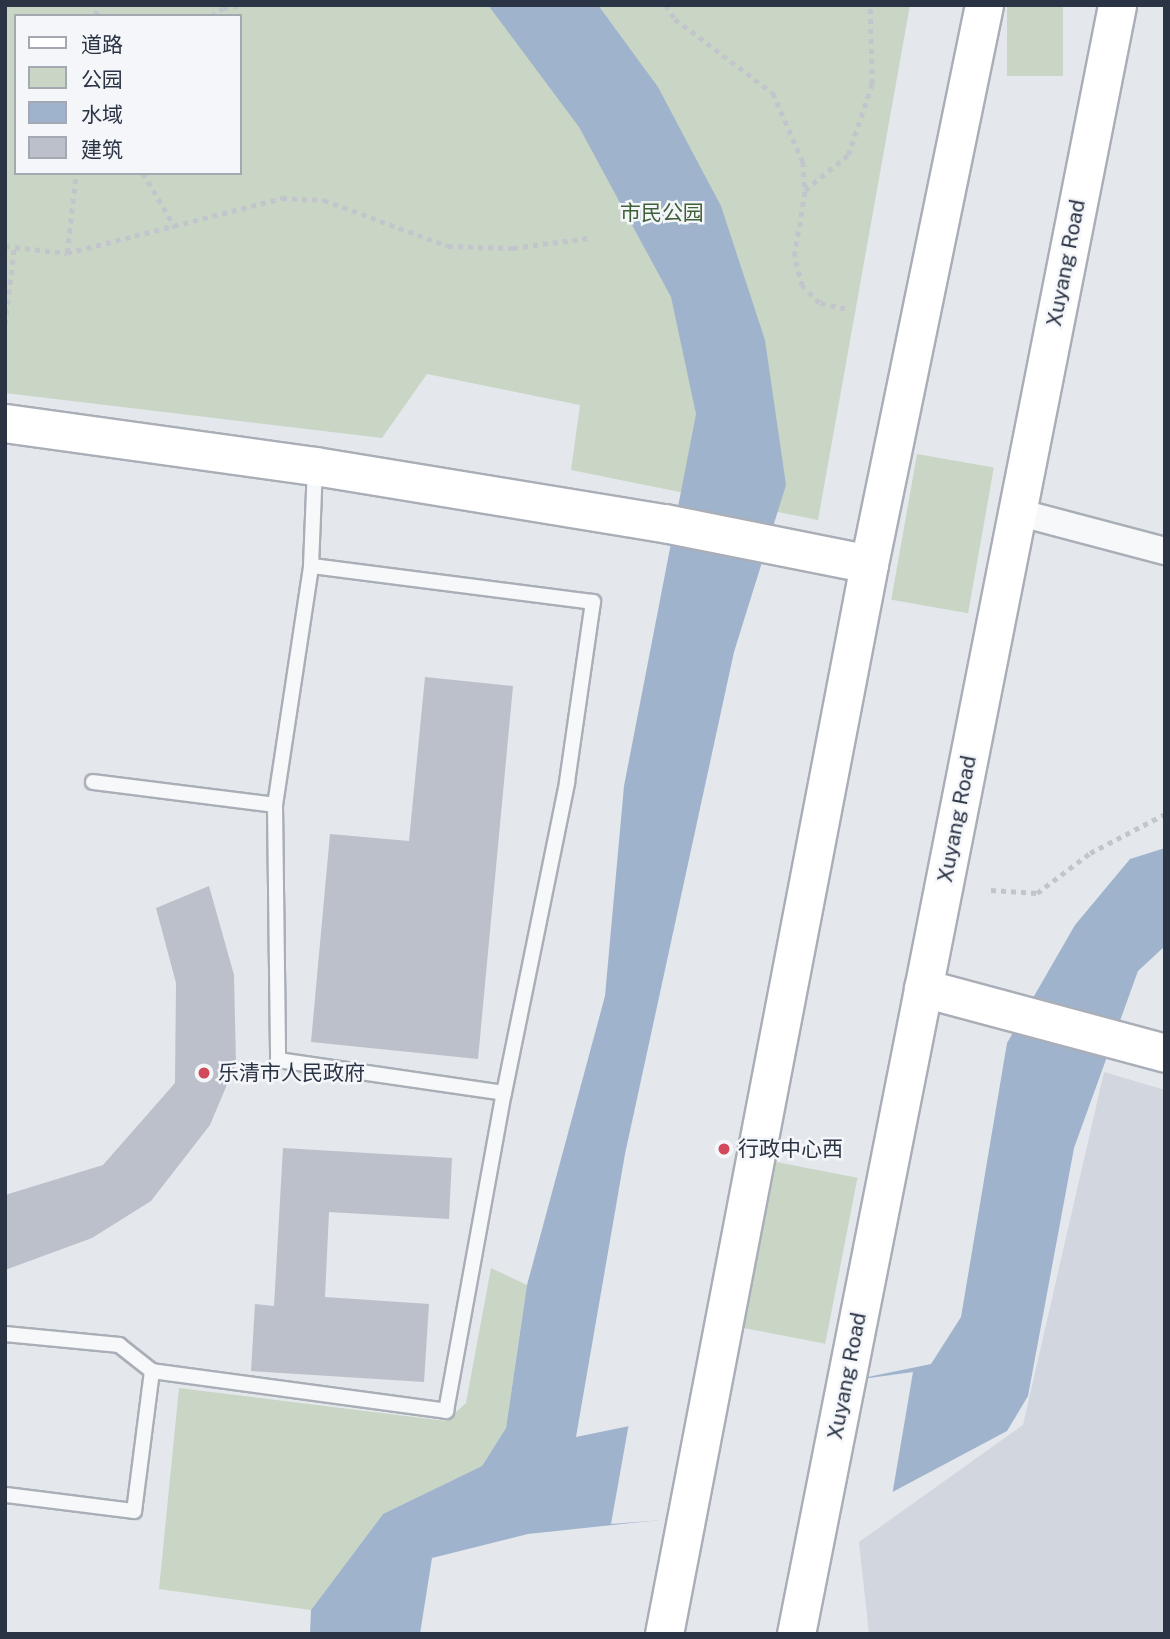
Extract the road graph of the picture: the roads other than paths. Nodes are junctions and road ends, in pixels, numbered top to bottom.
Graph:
1 (984, 5) edge
2 (1117, 5) edge
3 (5, 423) edge
4 (316, 466) junction
5 (1017, 512) junction
6 (1165, 551) edge
7 (869, 564) junction
8 (311, 566) junction
9 (93, 782) dead end
10 (275, 805) junction
11 (923, 988) junction
12 (1165, 1053) edge
13 (504, 1093) junction
14 (5, 1334) edge
15 (152, 1371) junction
16 (5, 1495) edge
17 (664, 1634) edge
18 (796, 1634) edge

1 - 7 main road
2 - 5 main road, Xuyang Road
3 - 4 main road
4 - 7 main road
4 - 8 lane
5 - 6 street
5 - 11 main road, Xuyang Road
7 - 17 main road
8 - 10 lane
8 - 13 lane
9 - 10 lane
10 - 13 lane
11 - 12 main road
11 - 18 main road, Xuyang Road
13 - 15 lane
14 - 15 lane
15 - 16 lane

